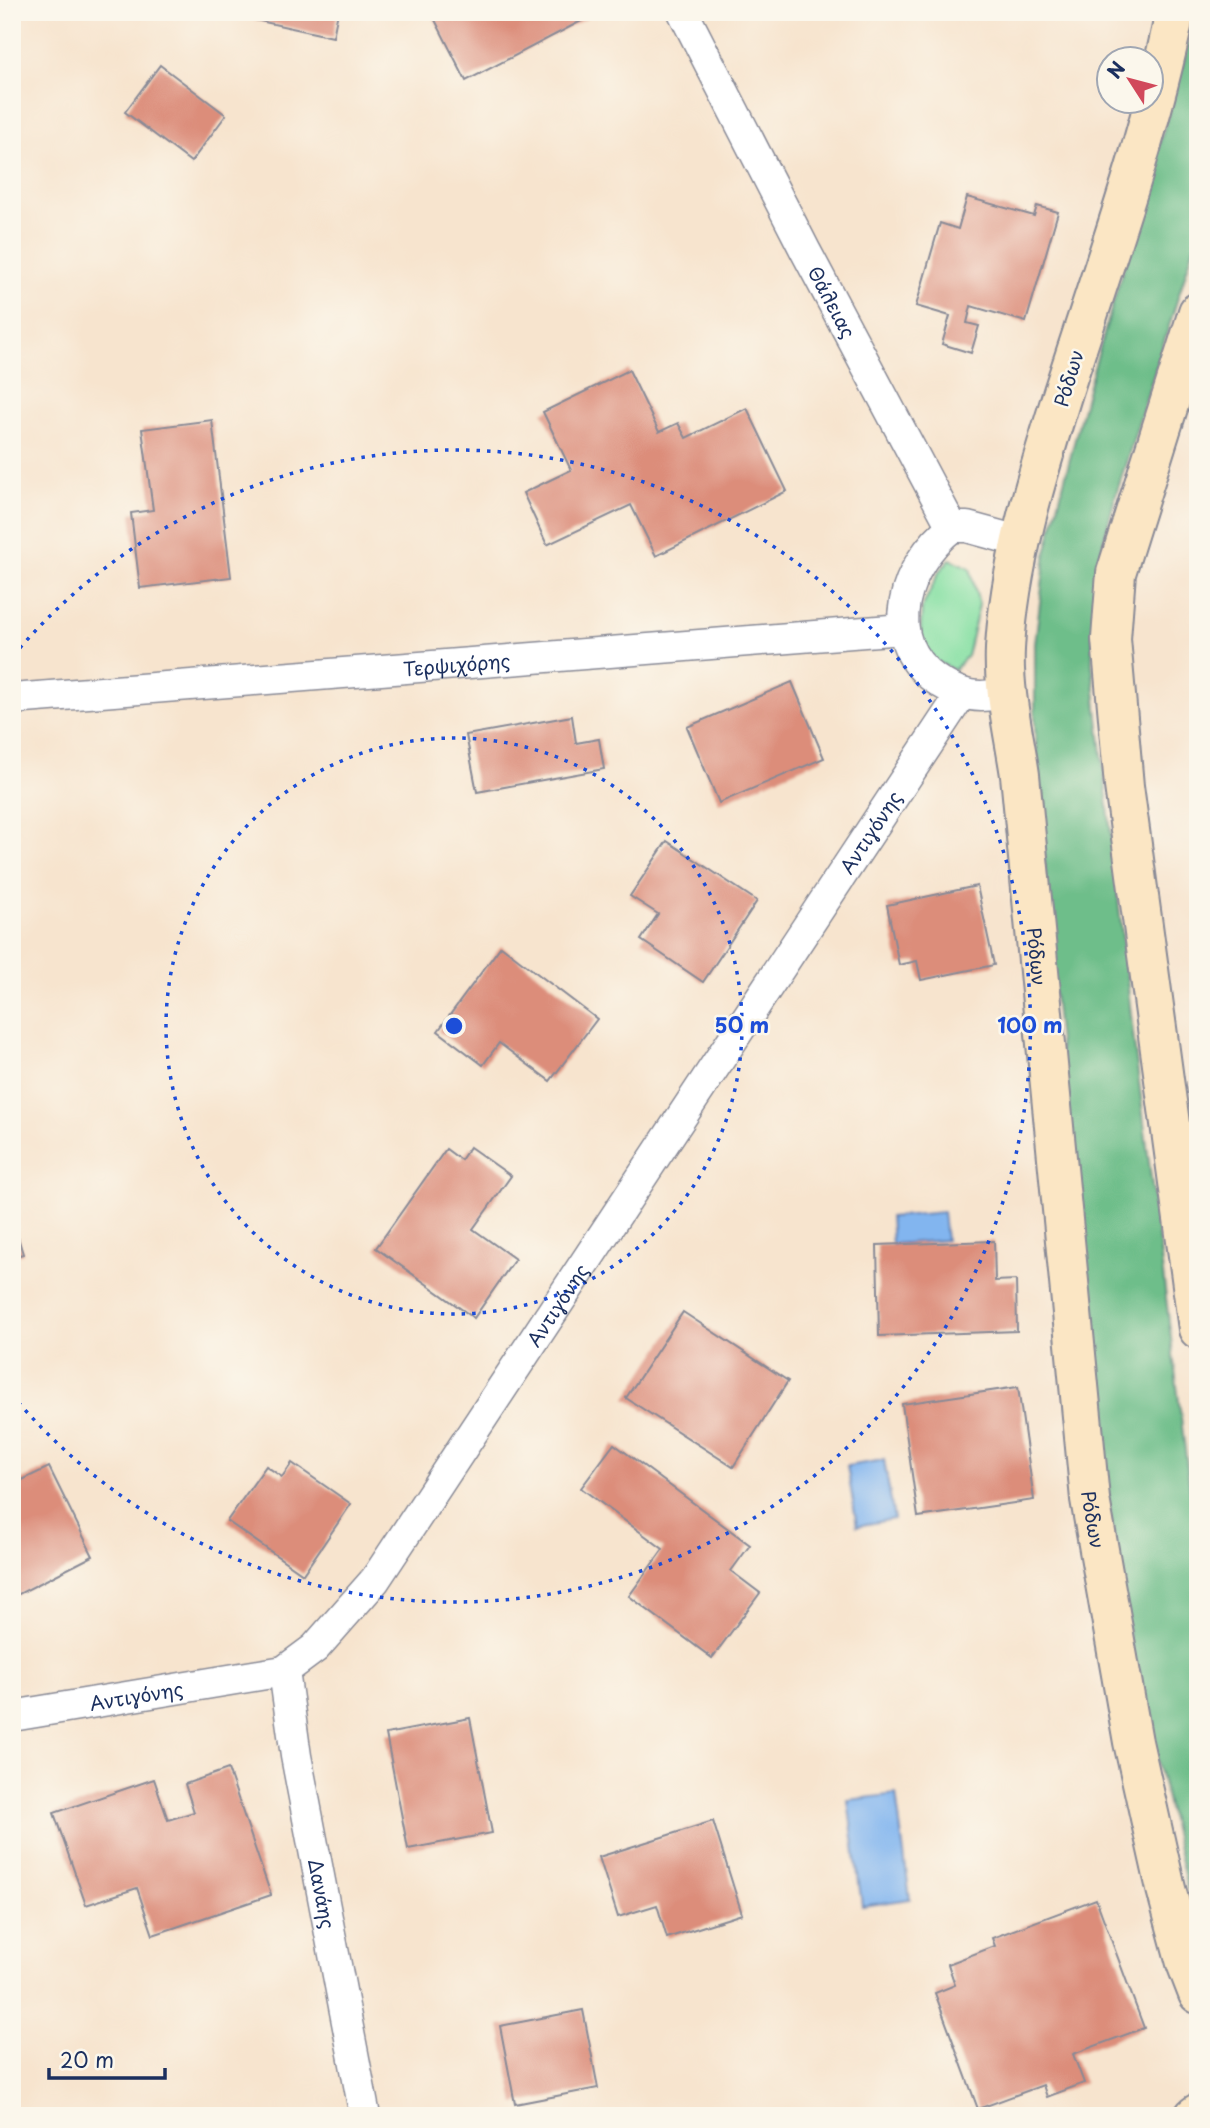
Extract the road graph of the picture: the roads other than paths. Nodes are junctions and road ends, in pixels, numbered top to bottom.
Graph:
1 (682, 12) edge
2 (1175, 12) edge
3 (1195, 334) edge
4 (952, 527) junction
5 (1022, 542) junction
6 (903, 629) junction
7 (962, 693) junction
8 (1008, 693) junction
9 (12, 699) edge
10 (1198, 1329) edge
11 (285, 1671) junction
12 (12, 1716) edge
13 (1198, 1994) edge
14 (365, 2116) edge

1 - 4 street, Θάλειας
2 - 5 street, Ρόδων
3 - 10 street
4 - 5 street
4 - 6 street
5 - 8 street, Ρόδων
6 - 7 street
6 - 9 street, Τερψιχόρης
7 - 8 street
7 - 11 street, Αντιγόνης
8 - 13 street, Ρόδων
11 - 12 street, Αντιγόνης
11 - 14 street, Δανάης

